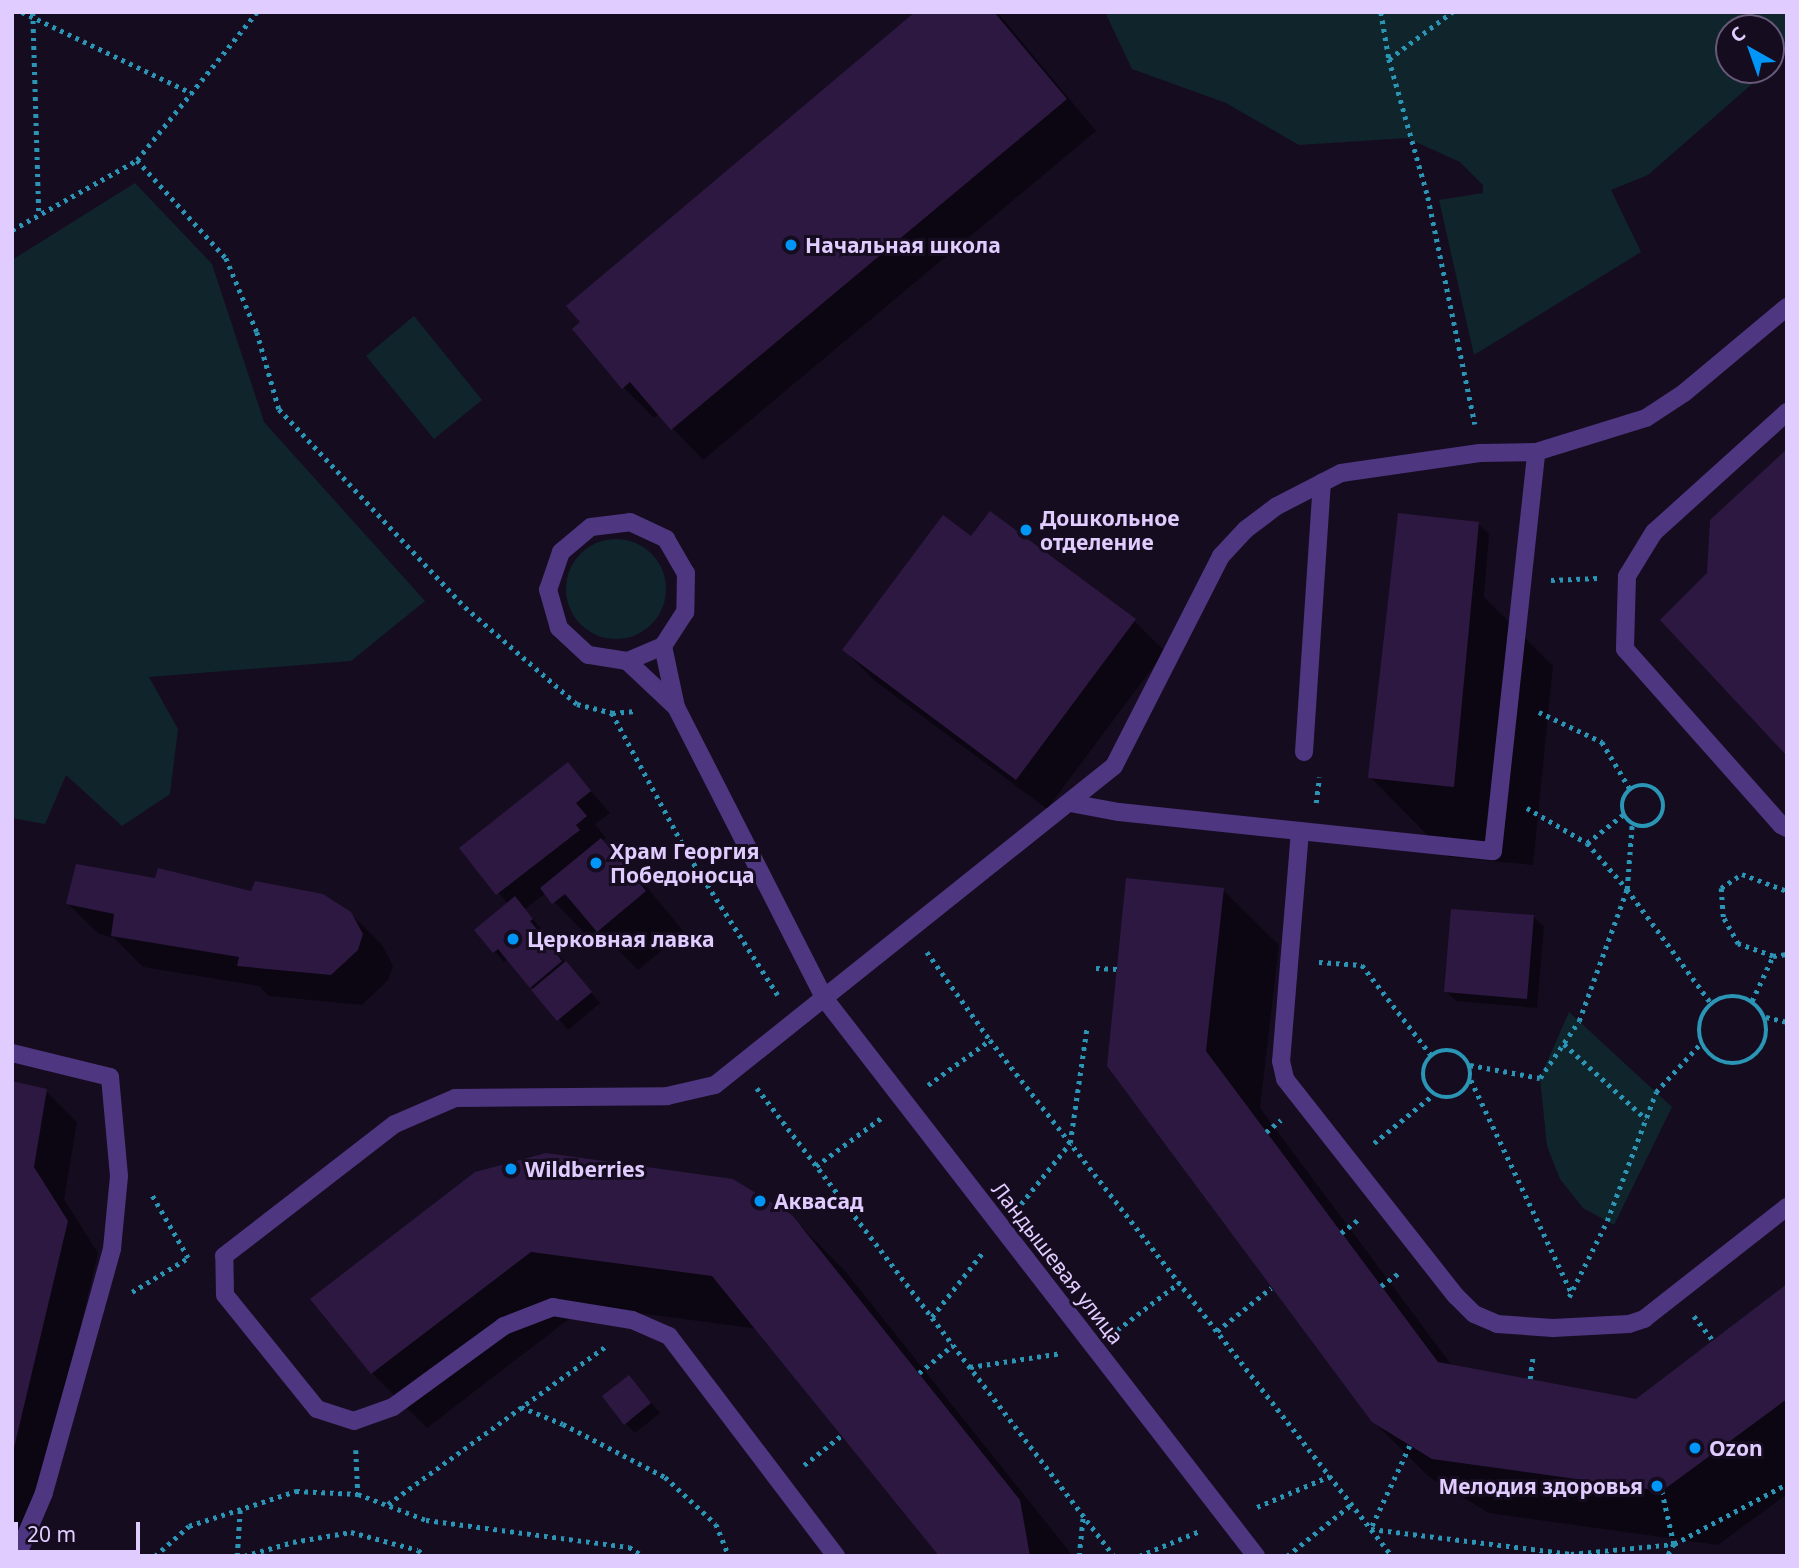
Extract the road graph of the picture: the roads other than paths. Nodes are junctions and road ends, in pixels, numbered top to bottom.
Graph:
1 (1787, 307) edge
2 (1787, 412) edge
3 (1536, 452) junction
4 (1322, 483) junction
5 (663, 646) junction
6 (627, 661) junction
7 (676, 706) junction
8 (1304, 752) road end
9 (1070, 803) junction
10 (1787, 828) edge
11 (1306, 831) junction
12 (824, 998) junction
13 (12, 1053) edge
14 (1787, 1207) edge
15 (17, 1556) edge
16 (836, 1556) edge
17 (1256, 1556) edge

1 - 3 street
2 - 10 street
3 - 4 street
3 - 11 street
4 - 8 street
4 - 9 street
5 - 6 street
5 - 6 street
5 - 7 street
6 - 7 street
7 - 12 street, Ландышевая улица
9 - 11 street
9 - 12 street
11 - 14 street
12 - 16 street
12 - 17 street, Ландышевая улица
13 - 15 street

